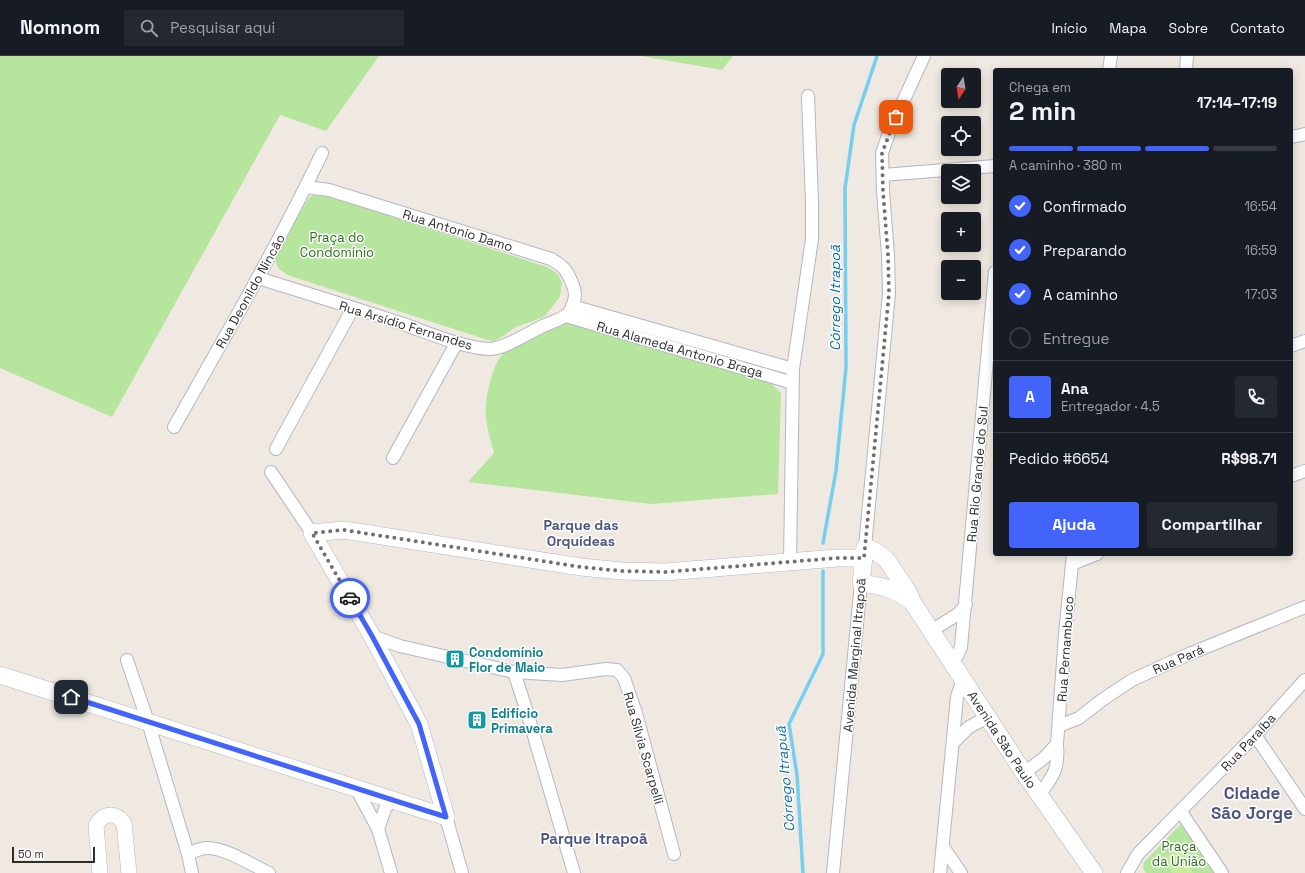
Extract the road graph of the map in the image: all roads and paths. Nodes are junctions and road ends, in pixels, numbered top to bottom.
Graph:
1 (924, 56) edge
2 (1111, 56) edge
3 (1187, 56) edge
4 (1109, 68) edge
5 (1186, 68) edge
6 (808, 96) dead end
7 (1305, 134) edge
8 (1293, 136) edge
9 (322, 153) dead end
10 (993, 166) edge
11 (883, 175) junction
12 (306, 187) junction
13 (258, 278) junction
14 (993, 295) edge
15 (353, 308) junction
16 (570, 310) junction
17 (1305, 341) edge
18 (457, 342) junction
19 (1293, 344) edge
20 (793, 369) junction
21 (793, 382) junction
22 (174, 427) dead end
23 (276, 449) dead end
24 (393, 458) dead end
25 (1305, 471) edge
26 (271, 472) dead end
27 (1293, 475) edge
28 (312, 533) junction
29 (864, 553) junction
30 (1087, 556) edge
31 (1072, 559) edge
32 (790, 562) junction
33 (861, 583) junction
34 (913, 604) junction
35 (966, 605) junction
36 (1305, 607) edge
37 (931, 631) junction
38 (372, 636) junction
39 (400, 646) junction
40 (383, 658) junction
41 (127, 660) dead end
42 (952, 662) junction
43 (514, 672) junction
44 (0, 675) edge
45 (963, 679) junction
46 (1305, 680) edge
47 (988, 717) junction
48 (148, 722) junction
49 (1059, 726) junction
50 (1255, 735) junction
51 (953, 743) junction
52 (1057, 744) junction
53 (1024, 773) junction
54 (356, 788) junction
55 (1039, 795) junction
56 (391, 800) junction
57 (1305, 809) edge
58 (1182, 812) junction
59 (446, 817) junction
60 (378, 829) junction
61 (943, 846) junction
62 (188, 854) junction
63 (674, 854) dead end
64 (100, 873) edge
65 (129, 873) edge
66 (192, 873) edge
67 (269, 873) edge
68 (391, 873) edge
69 (462, 873) edge
70 (574, 873) edge
71 (833, 873) edge
72 (940, 873) edge
73 (961, 873) edge
74 (1094, 873) edge
75 (1120, 873) edge
76 (1126, 873) edge
77 (1222, 873) edge

1 - 11 street, Avenida Marginal Itrapoã
2 - 4 street
3 - 5 street
6 - 20 street
7 - 8 street
9 - 12 street, Rua Deonildo Nincão
10 - 11 street
11 - 29 street, Avenida Marginal Itrapoã
12 - 13 street, Rua Deonildo Nincão
12 - 16 street, Rua Antonio Damo
13 - 15 street, Rua Arsídio Fernandes
13 - 22 street, Rua Deonildo Nincão
14 - 35 street, Rua Rio Grande do Sul
15 - 18 street, Rua Arsídio Fernandes
15 - 23 street
16 - 18 street, Rua Arsídio Fernandes
16 - 20 street, Rua Alameda Antonio Braga
16 - 21 street, Rua Alameda Antonio Braga
17 - 19 street
18 - 24 street
20 - 21 street
21 - 32 street
25 - 27 street
26 - 28 street
28 - 32 main road
28 - 38 main road
29 - 32 main road
29 - 33 main road, Avenida Marginal Itrapoã
29 - 34 main road, Avenida São Paulo
30 - 31 street
31 - 49 street, Rua Pernambuco
33 - 34 main road, Avenida São Paulo
33 - 71 street, Avenida Marginal Itrapoã
34 - 37 main road, Avenida São Paulo
35 - 37 street
35 - 42 street, Rua Rio Grande do Sul
36 - 49 street, Rua Pará
37 - 42 main road, Avenida São Paulo
38 - 39 street, Rua Sílvia Scarpelli
38 - 40 main road
39 - 40 street
39 - 43 street, Rua Sílvia Scarpelli
40 - 59 main road
41 - 48 street
42 - 45 main road, Avenida São Paulo
43 - 63 street, Rua Sílvia Scarpelli
43 - 70 street
44 - 48 main road
45 - 47 main road, Avenida São Paulo
45 - 51 street
46 - 50 street, Rua Paraíba
47 - 51 street
47 - 53 main road, Avenida São Paulo
48 - 54 main road
48 - 62 street
49 - 52 street, Rua Pernambuco
50 - 57 street
50 - 58 street, Rua Paraíba
51 - 61 street
52 - 53 street
52 - 55 street, Rua Pernambuco
53 - 55 main road, Avenida São Paulo
54 - 56 main road
54 - 60 street
55 - 74 main road, Avenida São Paulo
56 - 59 main road
56 - 60 street
58 - 76 street, Rua Paraíba
58 - 77 street
59 - 69 street
60 - 68 street
61 - 72 street
61 - 73 street
62 - 66 street
62 - 67 street
64 - 65 street
75 - 76 street

